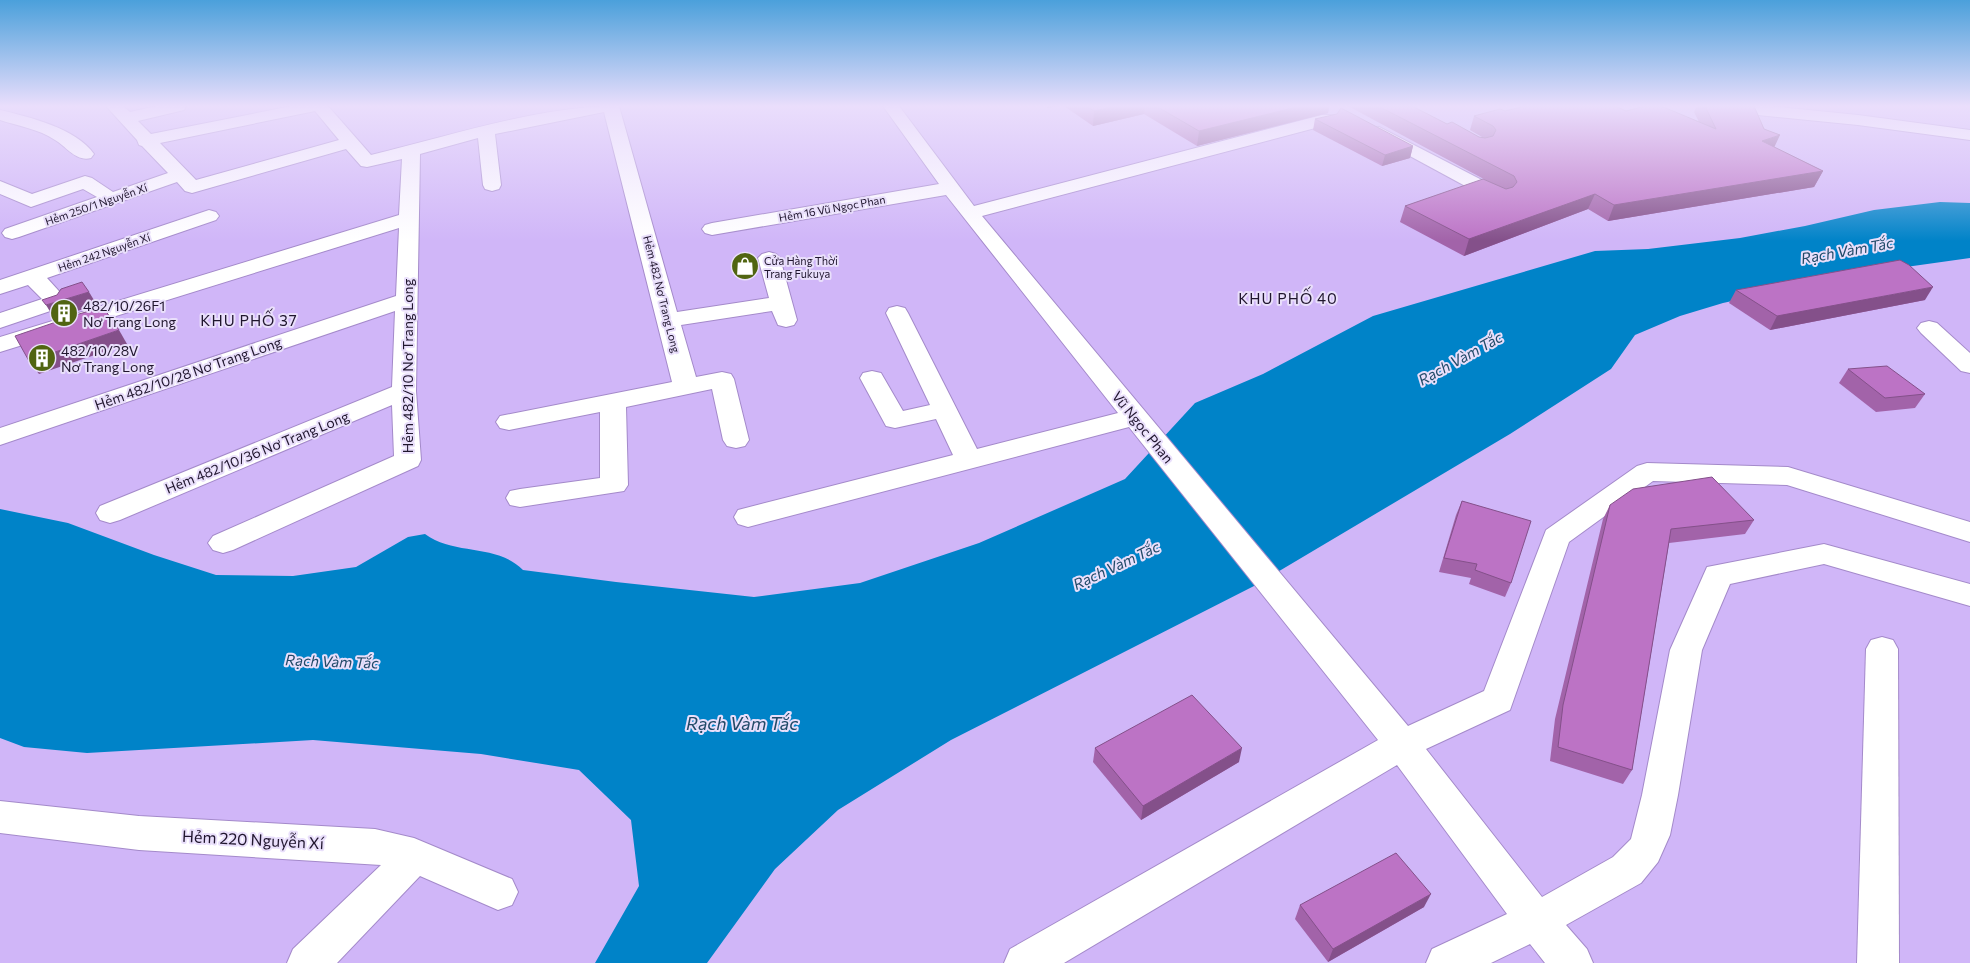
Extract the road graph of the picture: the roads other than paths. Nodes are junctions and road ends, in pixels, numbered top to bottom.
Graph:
1 (82, 151) edge
2 (155, 151) edge
3 (312, 151) edge
4 (358, 151) edge
5 (411, 151) joint
6 (488, 151) edge
7 (623, 151) edge
8 (924, 151) edge
9 (1193, 151) edge
10 (1415, 151) edge
11 (86, 154) dead end
12 (186, 181) junction
13 (492, 186) dead end
14 (0, 187) edge
15 (951, 188) junction
16 (104, 193) dead end
17 (1500, 197) edge
18 (969, 213) junction
19 (408, 219) junction
20 (712, 229) dead end
21 (12, 233) dead end
22 (770, 258) dead end
23 (32, 276) junction
24 (0, 287) edge
25 (405, 300) junction
26 (897, 313) dead end
27 (668, 320) junction
28 (0, 321) edge
29 (1929, 328) dead end
30 (0, 345) edge
31 (1970, 366) edge
32 (872, 378) dead end
33 (686, 387) junction
34 (404, 391) junction
35 (613, 402) junction
36 (944, 410) junction
37 (509, 422) dead end
38 (1142, 425) junction
39 (0, 437) edge
40 (736, 440) dead end
41 (969, 460) junction
42 (520, 498) dead end
43 (110, 513) dead end
44 (748, 517) dead end
45 (1970, 532) edge
46 (222, 543) dead end
47 (1970, 595) edge
48 (1882, 649) dead end
49 (1402, 744) junction
50 (0, 817) edge
51 (414, 856) junction
52 (498, 892) dead end
53 (1536, 921) junction
54 (308, 963) edge
55 (1025, 963) edge
56 (1447, 963) edge
57 (1572, 963) edge
58 (1878, 963) edge

1 - 11 street
2 - 12 street
3 - 12 street, Hẻm 250/1 Nguyễn Xí
4 - 5 street
5 - 19 street, Hẻm 482/10 Nơ Trang Long
6 - 13 street
7 - 27 street, Hẻm 482 Nơ Trang Long
8 - 15 street, Vũ Ngọc Phan
9 - 18 street
10 - 17 street
12 - 21 street, Hẻm 250/1 Nguyễn Xí
12 - 23 street, Hẻm 242 Nguyễn Xí
14 - 16 street, Hẻm 250/1 Nguyễn Xí
15 - 18 street, Vũ Ngọc Phan
15 - 20 street, Hẻm 16 Vũ Ngọc Phan
18 - 38 street, Vũ Ngọc Phan
19 - 25 street, Hẻm 482/10 Nơ Trang Long
19 - 30 street
22 - 27 street
23 - 24 street, Hẻm 242 Nguyễn Xí
23 - 28 street
25 - 34 street, Hẻm 482/10 Nơ Trang Long
25 - 39 street, Hẻm 482/10/28 Nơ Trang Long
26 - 36 street
27 - 33 street, Hẻm 482 Nơ Trang Long
29 - 31 street
32 - 36 street
33 - 35 street
33 - 40 street
34 - 43 street, Hẻm 482/10/36 Nơ Trang Long
34 - 46 street, Hẻm 482/10 Nơ Trang Long
35 - 37 street
35 - 42 street
36 - 41 street
38 - 41 street
38 - 49 street, Vũ Ngọc Phan
41 - 44 street
45 - 49 street
47 - 53 street
48 - 58 street
49 - 53 street, Vũ Ngọc Phan
49 - 55 street
50 - 51 street, Hẻm 220 Nguyễn Xí
51 - 52 street, Hẻm 220 Nguyễn Xí
51 - 54 street
53 - 56 street
53 - 57 street, Vũ Ngọc Phan

